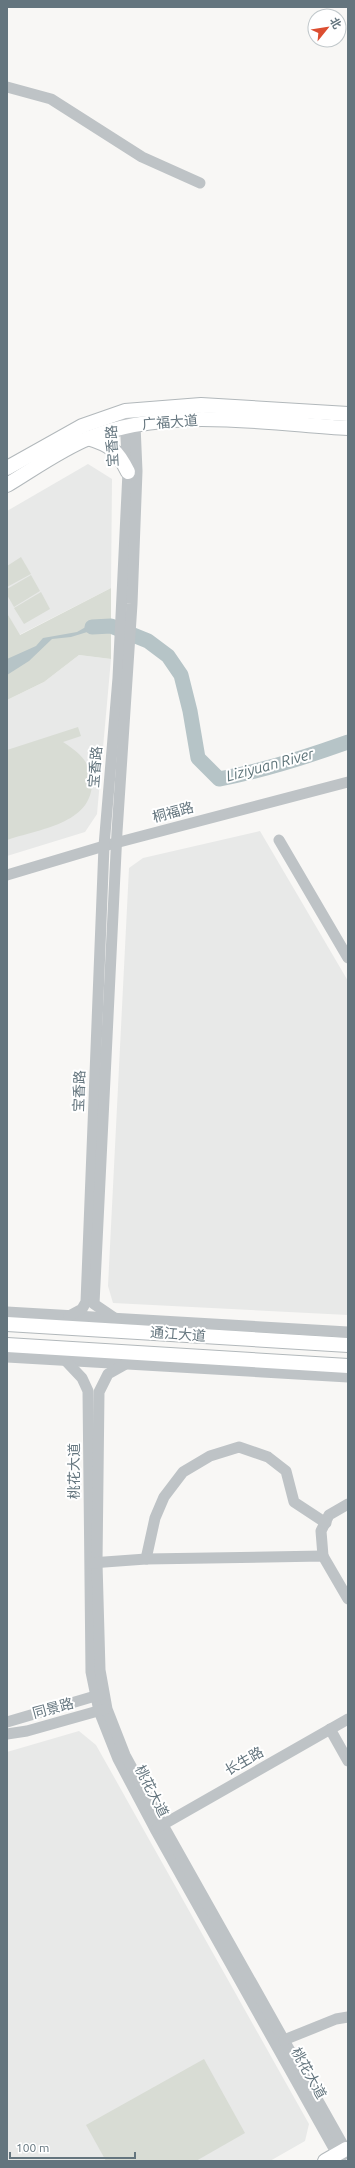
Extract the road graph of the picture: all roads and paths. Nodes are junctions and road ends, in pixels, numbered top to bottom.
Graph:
1 (7, 88) edge
2 (200, 182) dead end
3 (125, 411) junction
4 (348, 414) edge
5 (130, 425) junction
6 (348, 428) edge
7 (88, 438) junction
8 (7, 468) edge
9 (128, 472) junction
10 (7, 484) edge
11 (127, 604) junction
12 (123, 679) junction
13 (348, 782) edge
14 (280, 840) dead end
15 (117, 842) junction
16 (104, 846) junction
17 (7, 875) edge
18 (348, 958) edge
19 (90, 1303) junction
20 (7, 1312) edge
21 (69, 1316) junction
22 (116, 1319) junction
23 (7, 1324) edge
24 (348, 1332) edge
25 (7, 1345) edge
26 (348, 1345) edge
27 (7, 1356) edge
28 (65, 1360) junction
29 (124, 1365) junction
30 (348, 1366) edge
31 (348, 1377) edge
32 (94, 1392) junction
33 (348, 1504) edge
34 (326, 1523) junction
35 (323, 1556) junction
36 (146, 1559) junction
37 (93, 1563) junction
38 (348, 1599) edge
39 (100, 1695) junction
40 (103, 1710) junction
41 (348, 1719) edge
42 (7, 1722) edge
43 (330, 1729) junction
44 (7, 1734) edge
45 (348, 1761) edge
46 (159, 1827) junction
47 (348, 2017) edge
48 (284, 2040) junction
49 (343, 2154) edge
50 (325, 2161) edge

1 - 2 street
3 - 4 main road, 广福大道
3 - 5 street, 宝香路
3 - 8 main road, 广福大道
5 - 6 main road, 广福大道
5 - 7 main road, 广福大道
5 - 9 street, 宝香路
5 - 11 street, 宝香路
7 - 9 main road
7 - 10 main road, 广福大道
9 - 11 street, 宝香路
11 - 12 street, 宝香路
12 - 15 street, 宝香路
12 - 16 street, 宝香路
13 - 15 street, 桐福路
14 - 18 street
15 - 16 street, 桐福路
15 - 19 street, 宝香路
16 - 17 street, 桐福路
16 - 19 street, 宝香路
19 - 21 street
19 - 22 street
20 - 21 street, 通江大道
21 - 22 street, 通江大道
22 - 24 street, 通江大道
23 - 26 main road, 通江大道
25 - 30 main road, 通江大道
27 - 28 street
28 - 29 street
28 - 32 street
29 - 31 street
29 - 32 street
32 - 37 street, 桃花大道
33 - 34 street
34 - 35 street
34 - 36 street
35 - 36 street
35 - 38 street
36 - 37 street
37 - 39 street, 桃花大道
39 - 40 street, 桃花大道
39 - 42 street
40 - 44 street, 同景路
40 - 46 street, 桃花大道
41 - 43 street, 长生路
43 - 45 street
43 - 46 street, 长生路
46 - 48 street, 桃花大道
46 - 49 street, 桃花大道
47 - 48 street
48 - 49 street, 桃花大道
49 - 50 main road

